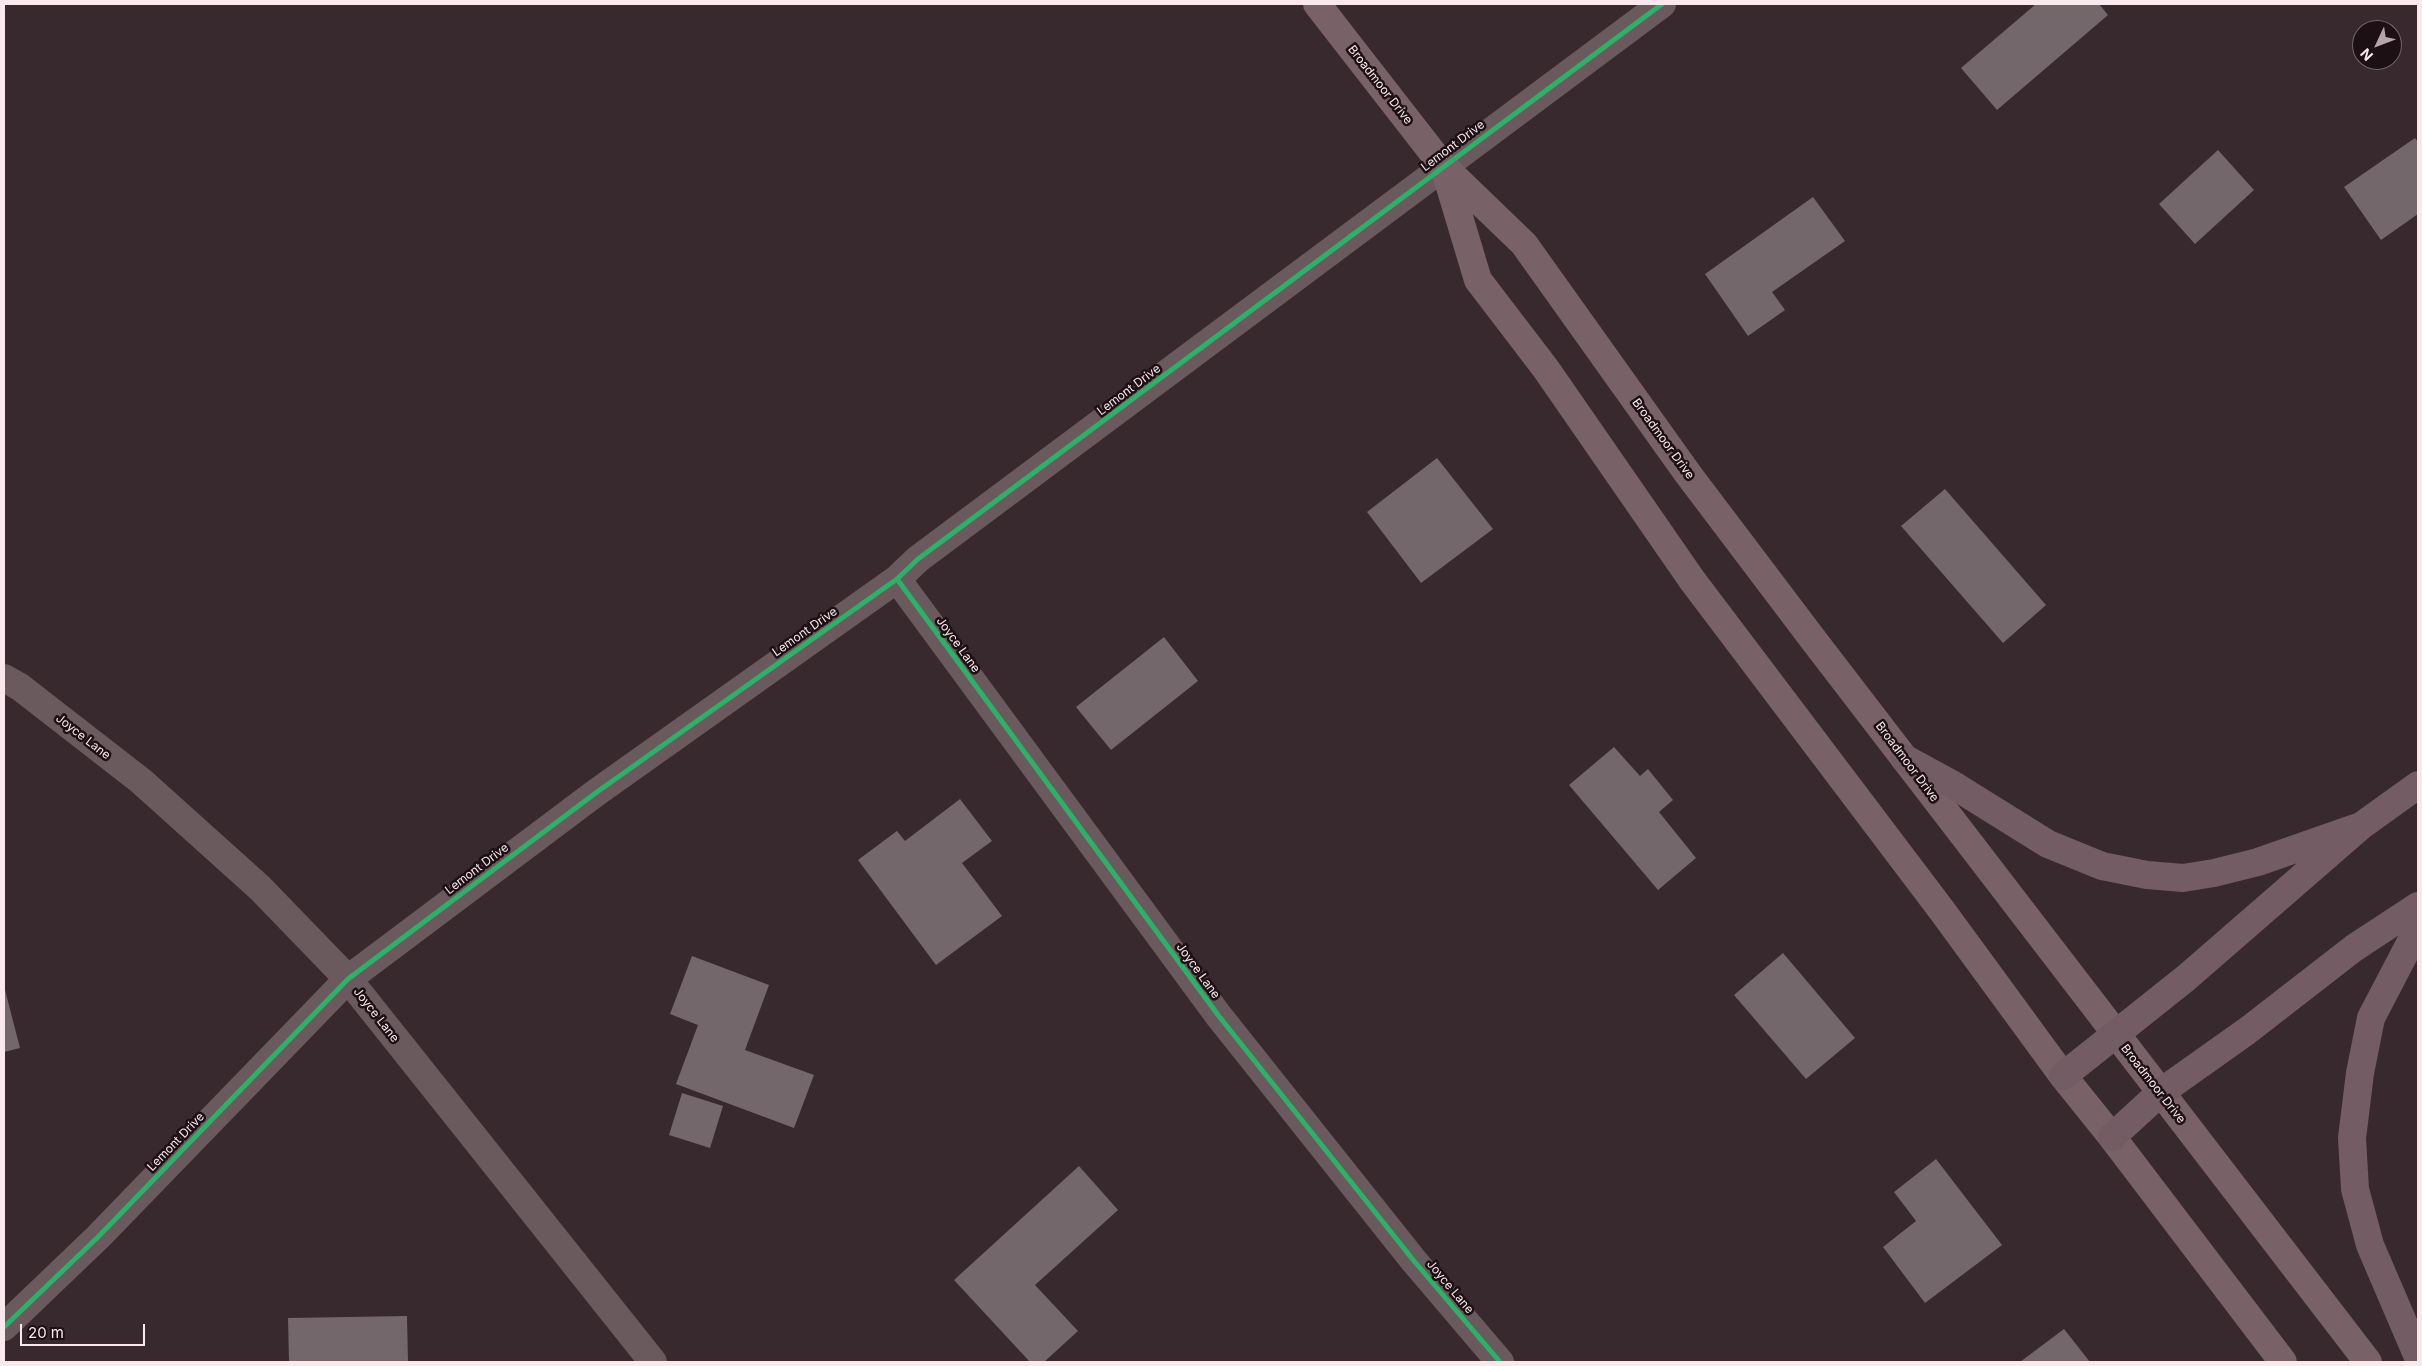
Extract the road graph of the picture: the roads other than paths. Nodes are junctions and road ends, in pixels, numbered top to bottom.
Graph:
1 (1317, 4) edge
2 (1662, 4) edge
3 (1444, 166) junction
4 (897, 579) junction
5 (4, 678) edge
6 (1904, 758) junction
7 (2418, 785) edge
8 (2361, 826) junction
9 (2418, 906) edge
10 (2418, 928) edge
11 (348, 979) junction
12 (2114, 1034) junction
13 (2063, 1076) junction
14 (2161, 1092) junction
15 (2112, 1137) junction
16 (4, 1326) edge
17 (2418, 1357) edge
18 (653, 1362) edge
19 (1500, 1362) edge
20 (2283, 1362) edge
21 (2368, 1362) edge

1 - 3 main road, Broadmoor Drive
2 - 3 street, Lemont Drive
3 - 4 street, Lemont Drive
3 - 6 main road, Broadmoor Drive
3 - 13 main road, Broadmoor Drive
4 - 11 street, Lemont Drive
4 - 19 street, Joyce Lane
5 - 11 street, Joyce Lane
6 - 8 highway
6 - 12 main road, Broadmoor Drive
7 - 8 highway
8 - 12 highway
9 - 14 highway
10 - 17 highway
11 - 16 street, Lemont Drive
11 - 18 street, Joyce Lane
12 - 13 highway
12 - 14 main road, Broadmoor Drive
13 - 15 main road, Broadmoor Drive
14 - 15 highway
14 - 21 main road, Broadmoor Drive
15 - 20 main road, Broadmoor Drive

